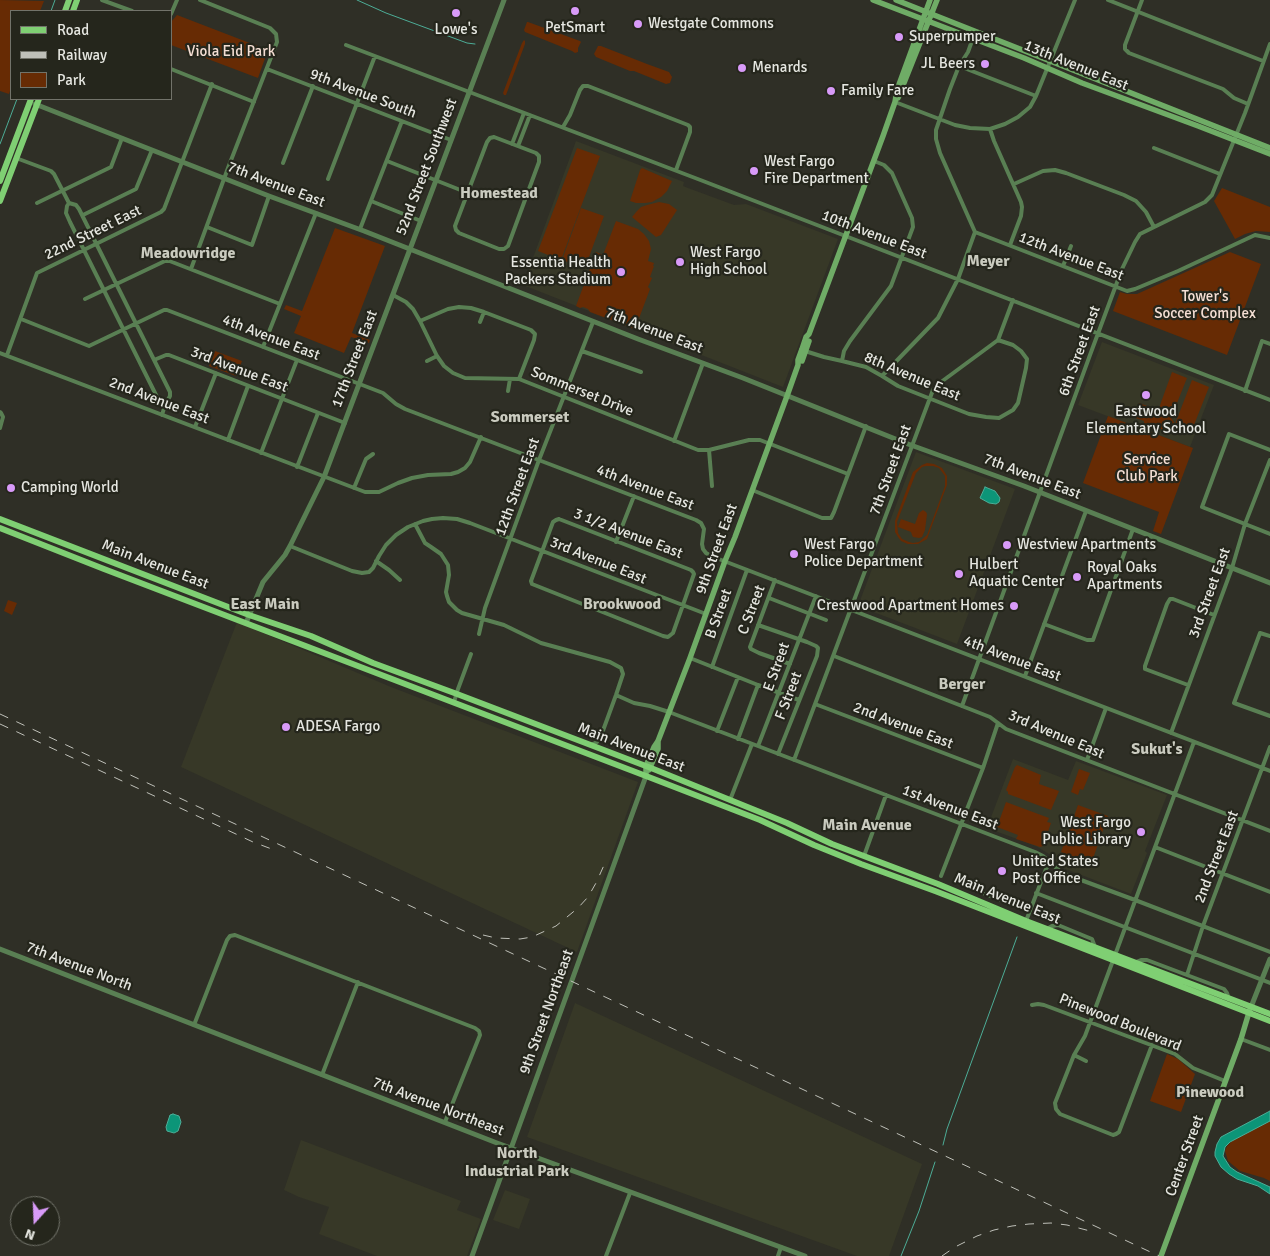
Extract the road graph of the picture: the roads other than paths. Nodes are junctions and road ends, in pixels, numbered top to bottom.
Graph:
1 (102, 0) edge
2 (177, 0) edge
3 (200, 0) edge
4 (504, 0) edge
5 (873, 0) edge
6 (896, 0) edge
7 (930, 0) edge
8 (937, 0) edge
9 (1075, 0) edge
10 (1108, 0) edge
11 (1142, 0) edge
12 (129, 10) edge
13 (172, 12) edge
14 (1138, 12) junction
15 (928, 13) junction
16 (926, 20) junction
17 (973, 38) junction
18 (1270, 44) edge
19 (346, 45) dead end
20 (375, 56) junction
21 (1050, 61) junction
22 (1263, 61) junction
23 (959, 66) junction
24 (1048, 68) junction
25 (172, 69) edge
26 (267, 69) junction
27 (212, 84) junction
28 (313, 86) junction
29 (469, 92) junction
30 (1036, 96) junction
31 (30, 100) edge
32 (38, 102) edge
33 (254, 102) junction
34 (895, 102) junction
35 (357, 104) junction
36 (1248, 104) junction
37 (524, 113) junction
38 (530, 115) junction
39 (939, 119) junction
40 (402, 121) junction
41 (563, 127) junction
42 (990, 129) junction
43 (1235, 137) junction
44 (122, 138) junction
45 (451, 140) junction
46 (512, 144) junction
47 (518, 146) junction
48 (1154, 148) dead end
49 (1270, 148) edge
50 (152, 150) junction
51 (1270, 154) edge
52 (16, 158) junction
53 (874, 160) junction
54 (387, 161) junction
55 (182, 162) junction
56 (283, 163) dead end
57 (676, 170) junction
58 (1220, 174) junction
59 (224, 178) junction
60 (328, 179) dead end
61 (435, 180) junction
62 (0, 181) edge
63 (1014, 184) junction
64 (62, 190) junction
65 (468, 193) junction
66 (902, 195) junction
67 (269, 196) junction
68 (896, 199) dead end
69 (0, 201) edge
70 (371, 201) junction
71 (37, 203) dead end
72 (69, 203) junction
73 (316, 213) junction
74 (83, 215) junction
75 (421, 221) junction
76 (207, 227) junction
77 (1154, 227) junction
78 (360, 230) junction
79 (975, 232) junction
80 (846, 236) junction
81 (1270, 238) edge
82 (96, 244) junction
83 (1010, 245) junction
84 (1071, 246) dead end
85 (84, 250) junction
86 (409, 250) junction
87 (902, 258) junction
88 (1063, 266) junction
89 (191, 269) junction
90 (958, 279) junction
91 (116, 284) junction
92 (1116, 287) junction
93 (104, 290) junction
94 (393, 296) junction
95 (85, 299) dead end
96 (1014, 300) junction
97 (280, 304) junction
98 (484, 312) junction
99 (20, 319) junction
100 (420, 321) junction
101 (480, 322) dead end
102 (593, 322) junction
103 (136, 323) junction
104 (123, 329) junction
105 (809, 334) junction
106 (1099, 334) junction
107 (998, 340) junction
108 (1270, 344) edge
109 (264, 347) junction
110 (582, 351) junction
111 (805, 351) junction
112 (0, 352) edge
113 (6, 355) junction
114 (436, 356) junction
115 (154, 360) junction
116 (297, 360) junction
117 (427, 361) dead end
118 (842, 361) junction
119 (703, 363) junction
120 (798, 365) junction
121 (641, 372) dead end
122 (216, 373) junction
123 (882, 376) junction
124 (510, 379) junction
125 (519, 379) junction
126 (359, 384) junction
127 (248, 386) junction
128 (508, 391) dead end
129 (1245, 391) junction
130 (787, 396) junction
131 (564, 397) junction
132 (929, 398) junction
133 (282, 399) junction
134 (1270, 400) edge
135 (165, 405) junction
136 (0, 412) edge
137 (318, 413) junction
138 (162, 414) junction
139 (345, 423) junction
140 (866, 426) junction
141 (195, 427) junction
142 (0, 428) edge
143 (481, 437) junction
144 (228, 440) junction
145 (674, 441) junction
146 (769, 443) junction
147 (912, 445) junction
148 (708, 450) junction
149 (1270, 450) edge
150 (261, 453) junction
151 (373, 454) dead end
152 (539, 460) junction
153 (1270, 460) edge
154 (297, 467) junction
155 (848, 474) junction
156 (324, 477) junction
157 (712, 486) dead end
158 (354, 488) junction
159 (752, 490) junction
160 (1039, 493) junction
161 (634, 496) junction
162 (1086, 511) junction
163 (0, 519) edge
164 (415, 524) junction
165 (1245, 524) junction
166 (0, 528) edge
167 (1133, 529) junction
168 (9, 532) junction
169 (1270, 534) edge
170 (45, 536) junction
171 (511, 538) junction
172 (616, 542) junction
173 (46, 546) junction
174 (290, 546) junction
175 (80, 549) junction
176 (542, 551) junction
177 (376, 561) junction
178 (724, 561) junction
179 (1232, 568) junction
180 (747, 570) junction
181 (400, 580) dead end
182 (775, 580) junction
183 (1270, 583) edge
184 (816, 596) junction
185 (769, 598) junction
186 (683, 606) junction
187 (851, 609) junction
188 (706, 614) junction
189 (809, 614) junction
190 (249, 615) junction
191 (1214, 615) junction
192 (484, 619) junction
193 (826, 620) dead end
194 (246, 623) junction
195 (1044, 624) junction
196 (758, 625) junction
197 (479, 634) dead end
198 (1270, 636) edge
199 (799, 639) junction
200 (471, 654) dead end
201 (834, 656) junction
202 (690, 658) junction
203 (979, 658) junction
204 (790, 664) junction
205 (712, 667) junction
206 (1025, 676) junction
207 (738, 677) junction
208 (758, 685) junction
209 (1188, 685) junction
210 (779, 693) junction
211 (457, 694) junction
212 (616, 696) junction
213 (799, 700) junction
214 (454, 702) junction
215 (815, 704) junction
216 (962, 706) junction
217 (1106, 708) junction
218 (669, 712) junction
219 (1270, 716) edge
220 (998, 723) junction
221 (717, 731) junction
222 (1171, 733) junction
223 (738, 739) junction
224 (1194, 742) junction
225 (752, 744) junction
226 (590, 745) junction
227 (758, 746) junction
228 (1270, 747) edge
229 (778, 754) junction
230 (794, 760) junction
231 (1087, 760) junction
232 (648, 767) junction
233 (982, 768) junction
234 (1262, 768) junction
235 (1270, 771) edge
236 (646, 776) junction
237 (692, 794) junction
238 (1175, 794) junction
239 (886, 795) junction
240 (730, 800) junction
241 (1243, 820) junction
242 (961, 824) junction
243 (1270, 831) edge
244 (1155, 847) junction
245 (823, 849) junction
246 (864, 856) junction
247 (1050, 864) junction
248 (1223, 873) junction
249 (941, 876) dead end
250 (1270, 892) edge
251 (1036, 893) junction
252 (985, 894) dead end
253 (1135, 900) junction
254 (1030, 910) junction
255 (1025, 923) junction
256 (1203, 926) junction
257 (1125, 927) junction
258 (0, 949) edge
259 (1270, 952) edge
260 (1195, 954) junction
261 (1114, 958) junction
262 (1270, 959) edge
263 (1135, 963) junction
264 (1186, 975) junction
265 (1262, 980) junction
266 (358, 982) junction
267 (1270, 983) edge
268 (1229, 999) junction
269 (1032, 1005) dead end
270 (150, 1008) joint
271 (1250, 1010) junction
272 (1270, 1014) edge
273 (1270, 1021) edge
274 (1090, 1022) junction
275 (194, 1025) junction
276 (1240, 1039) junction
277 (1152, 1045) junction
278 (1270, 1050) edge
279 (1074, 1056) junction
280 (1086, 1061) dead end
281 (322, 1075) junction
282 (1225, 1081) junction
283 (445, 1122) junction
284 (510, 1148) junction
285 (630, 1193) junction
286 (781, 1248) junction
287 (472, 1256) edge
288 (606, 1256) edge
289 (778, 1256) edge
290 (804, 1256) edge
291 (1161, 1256) edge

1 - 12 street
2 - 13 street
3 - 26 street
4 - 29 street
5 - 16 main road, 13th Avenue East
6 - 15 main road, 13th Avenue East
7 - 15 main road, 9th Street East
8 - 15 main road, 9th Street East
9 - 21 street
10 - 14 street
11 - 14 street
14 - 22 street
14 - 36 street
15 - 16 main road, 9th Street East
15 - 21 main road, 13th Avenue East
16 - 17 main road, 13th Avenue East
16 - 34 main road, 9th Street East
17 - 23 street
17 - 24 main road, 13th Avenue East
18 - 22 street, 6th Street East
19 - 20 street, 10th Avenue East
20 - 29 street, 10th Avenue East
20 - 35 street
21 - 24 street
21 - 43 main road, 13th Avenue East
22 - 36 street, 6th Street East
23 - 30 street
23 - 39 street
24 - 30 street
24 - 43 main road, 13th Avenue East
25 - 27 street
26 - 28 street, 9th Avenue South
26 - 33 street
27 - 33 street
27 - 55 street, 22nd Street East
28 - 35 street, 9th Avenue South
28 - 56 street
29 - 37 street, 10th Avenue East
29 - 45 street, 52nd Street Southwest
30 - 42 street
31 - 32 street, 7th Avenue East
31 - 62 main road
32 - 44 street, 7th Avenue East
32 - 52 main road
33 - 59 street
34 - 39 street
34 - 53 main road, 9th Street East
35 - 40 street, 9th Avenue South
35 - 60 street
36 - 43 street, 6th Street East
37 - 38 street, 10th Avenue East
37 - 46 street
38 - 41 street, 10th Avenue East
38 - 47 street
39 - 42 street
39 - 79 street
40 - 45 street, 9th Avenue South
40 - 54 street
41 - 57 street, 10th Avenue East
41 - 57 street
42 - 63 street
43 - 49 main road, 13th Avenue East
43 - 51 main road, 13th Avenue East
43 - 58 street, 6th Street East
44 - 50 street, 7th Avenue East
44 - 64 street
45 - 61 street, 52nd Street Southwest
46 - 47 street
46 - 65 street
47 - 65 street
48 - 58 street
50 - 55 street, 7th Avenue East
50 - 74 street
52 - 64 street
52 - 69 main road
53 - 66 street
53 - 80 main road, 9th Street East
54 - 61 street
54 - 70 street
55 - 59 street, 7th Avenue East
55 - 82 street, 22nd Street East
57 - 80 street, 10th Avenue East
58 - 77 street, 6th Street East
59 - 67 street, 7th Avenue East
59 - 76 street
61 - 65 street
61 - 75 street, 52nd Street Southwest
63 - 77 street
63 - 83 street
64 - 71 street
64 - 72 street
66 - 68 street
66 - 87 street
67 - 73 street, 7th Avenue East
67 - 76 street
70 - 75 street
70 - 78 street
72 - 74 street
72 - 85 street
73 - 78 street, 7th Avenue East
73 - 97 street
74 - 82 street
75 - 86 street, 52nd Street Southwest
76 - 89 street
77 - 92 street, 6th Street East
78 - 86 street, 7th Avenue East
79 - 83 street, 12th Avenue East
79 - 90 street
80 - 87 street, 10th Avenue East
80 - 105 main road, 9th Street East
81 - 92 street, 12th Avenue East
82 - 85 street, 22nd Street East
82 - 91 street
83 - 88 street, 12th Avenue East
84 - 88 street
85 - 93 street
85 - 99 street, 22nd Street East
86 - 94 street, 17th Street East
86 - 102 street, 7th Avenue East
87 - 90 street, 10th Avenue East
87 - 118 street
88 - 92 street, 12th Avenue East
89 - 91 street
89 - 97 street
90 - 96 street, 10th Avenue East
90 - 123 street
91 - 93 street
91 - 103 street
92 - 106 street, 6th Street East
93 - 95 street
93 - 104 street
94 - 100 street, Sommerset Drive
94 - 126 street, 17th Street East
96 - 106 street, 10th Avenue East
96 - 107 street
97 - 109 street
98 - 100 street
98 - 101 street
98 - 125 street
99 - 104 street, 4th Avenue East
99 - 113 street, 22nd Street East
100 - 114 street, Sommerset Drive
102 - 110 street, 12th Street East
102 - 119 street, 7th Avenue East
103 - 104 street, 4th Avenue East
103 - 109 street, 4th Avenue East
103 - 115 street
104 - 135 street
105 - 111 main road, 9th Street East
105 - 120 main road, 9th Street East
106 - 129 street, 10th Avenue East
106 - 160 street, 6th Street East
107 - 132 street, 7th Street East
107 - 132 street, 8th Avenue East
108 - 129 street
109 - 116 street, 4th Avenue East
110 - 121 street
110 - 131 street, 12th Street East
111 - 118 street, 8th Avenue East
111 - 120 main road, 9th Street East
112 - 113 street, 2nd Avenue East
113 - 138 street, 2nd Avenue East
114 - 117 street
114 - 124 street, Sommerset Drive
115 - 122 street, 3rd Avenue East
115 - 135 street
116 - 126 street, 4th Avenue East
116 - 133 street
118 - 123 street, 8th Avenue East
119 - 130 street, 7th Avenue East
119 - 145 street
120 - 130 main road, 9th Street East
122 - 127 street, 3rd Avenue East
122 - 141 street
123 - 132 street, 8th Avenue East
124 - 125 street, Sommerset Drive
124 - 128 street
125 - 131 street, Sommerset Drive
126 - 139 street, 17th Street East
126 - 143 street, 4th Avenue East
127 - 133 street, 3rd Avenue East
127 - 144 street
129 - 134 street, 10th Avenue East
130 - 140 street, 7th Avenue East
130 - 146 main road, 9th Street East
131 - 145 street, Sommerset Drive
131 - 152 street, 12th Street East
132 - 147 street, 7th Street East
133 - 137 street, 3rd Avenue East
133 - 150 street
135 - 138 street
136 - 142 street
137 - 139 street, 3rd Avenue East
137 - 154 street
138 - 141 street, 2nd Avenue East
139 - 156 street, 17th Street East
140 - 147 street, 7th Avenue East
140 - 155 street
141 - 144 street, 2nd Avenue East
143 - 152 street, 4th Avenue East
143 - 158 street
144 - 150 street, 2nd Avenue East
145 - 148 street, Sommerset Drive
146 - 148 street, Sommerset Drive
146 - 155 street, Sommerset Drive
146 - 159 main road, 9th Street East
147 - 160 street, 7th Avenue East
147 - 187 street, 7th Street East
148 - 157 street
149 - 165 street
150 - 154 street, 2nd Avenue East
151 - 158 street
152 - 161 street, 4th Avenue East
152 - 171 street, 12th Street East
153 - 165 street, 3rd Street East
154 - 156 street, 2nd Avenue East
155 - 159 street
156 - 158 street
156 - 174 street, 17th Street East
159 - 178 main road, 9th Street East
160 - 162 street, 7th Avenue East
160 - 203 street, 6th Street East
161 - 172 street
161 - 178 street, 4th Avenue East
162 - 167 street, 7th Avenue East
162 - 195 street
163 - 170 main road, Main Avenue East
164 - 171 street, 3rd Avenue East
164 - 177 street, 3rd Avenue East
164 - 192 street
165 - 169 street
165 - 179 street, 3rd Street East
166 - 168 main road, Main Avenue East
167 - 179 street, 7th Avenue East
167 - 195 street
168 - 170 main road
168 - 173 main road, Main Avenue East
170 - 175 main road, Main Avenue East
171 - 176 street, 3rd Avenue East
171 - 192 street, 12th Street East
172 - 176 street, 3 1/2 Avenue East
172 - 186 street, 3 1/2 Avenue East
173 - 175 main road
173 - 194 main road, Main Avenue East
174 - 177 street
174 - 190 street, 17th Street East
175 - 190 main road, Main Avenue East
176 - 186 street, 3rd Avenue East
176 - 186 street
177 - 181 street
178 - 180 street, 4th Avenue East
178 - 188 main road, 9th Street East
179 - 183 street, 7th Avenue East
179 - 191 street, 3rd Street East
180 - 182 street, 4th Avenue East
180 - 205 street, B Street
182 - 184 street, 4th Avenue East
182 - 185 street, C Street
184 - 187 street, 4th Avenue East
184 - 189 street, E Street
185 - 189 street
185 - 196 street, C Street
186 - 188 street, 3rd Avenue East
187 - 201 street, 7th Street East
187 - 203 street, 4th Avenue East
188 - 202 main road, 9th Street East
189 - 193 street
189 - 199 street, E Street
190 - 194 street, 17th Street East
190 - 211 main road, Main Avenue East
191 - 209 street, 3rd Street East
191 - 209 street
192 - 197 street, 12th Street East
192 - 212 street
194 - 214 main road, Main Avenue East
195 - 206 street
196 - 199 street
196 - 204 street, C Street
198 - 219 street
199 - 204 street, E Street
199 - 213 street, F Street
200 - 211 street
201 - 215 street, 7th Street East
201 - 216 street, 3rd Avenue East
202 - 205 street
202 - 218 main road, 9th Street East
203 - 206 street, 4th Avenue East
203 - 216 street, 6th Street East
204 - 210 street, E Street
205 - 207 street
206 - 217 street, 4th Avenue East
207 - 208 street
207 - 221 street
208 - 210 street
208 - 223 street
209 - 222 street, 3rd Street East
210 - 213 street
210 - 227 street, E Street
211 - 214 street
211 - 226 main road, Main Avenue East
212 - 218 street, 1st Avenue East
212 - 226 street
213 - 229 street, F Street
214 - 236 main road, Main Avenue East
215 - 230 street, 7th Street East
215 - 233 street, 2nd Avenue East
216 - 220 street, 3rd Avenue East
217 - 222 street, 4th Avenue East
217 - 231 street
218 - 221 street, 1st Avenue East
218 - 232 main road, 9th Street East
220 - 231 street, 3rd Avenue East
220 - 233 street
221 - 223 street, 1st Avenue East
222 - 224 street, 4th Avenue East
223 - 225 street, 1st Avenue East
224 - 234 street, 4th Avenue East
224 - 238 street
225 - 227 street, 1st Avenue East
225 - 240 street
226 - 232 main road, Main Avenue East
227 - 229 street, 1st Avenue East
228 - 234 street, 2nd Street East
229 - 230 street, 1st Avenue East
230 - 239 street, 1st Avenue East
231 - 238 street, 3rd Avenue East
232 - 236 main road, 9th Street East
232 - 240 main road, Main Avenue East
233 - 242 street
234 - 235 street, 4th Avenue East
234 - 241 street, 2nd Street East
236 - 237 main road, Main Avenue East
236 - 284 street, 9th Street Northeast
237 - 240 main road
237 - 245 main road, Main Avenue East
238 - 241 street, 3rd Avenue East
238 - 244 street
239 - 242 street, 1st Avenue East
239 - 246 street
240 - 246 main road, Main Avenue East
241 - 243 street, 3rd Avenue East
241 - 248 street, 2nd Street East
242 - 247 street, 1st Avenue East
242 - 249 street
244 - 248 street
244 - 253 street
245 - 246 main road
245 - 255 main road, Main Avenue East
246 - 255 main road, Main Avenue East
247 - 251 street
247 - 253 street, 1st Avenue East
248 - 250 street
248 - 256 street, 2nd Street East
251 - 254 street
251 - 257 street
252 - 254 street
253 - 256 street, 1st Avenue East
253 - 257 street
254 - 255 street
255 - 261 main road, Main Avenue East
255 - 261 main road, Main Avenue East
256 - 259 street, 1st Avenue East
256 - 260 street, 2nd Street East
257 - 260 street
257 - 261 street
258 - 270 street, 7th Avenue North
260 - 264 street, 2nd Street East
260 - 265 street
261 - 263 main road, Main Avenue East
261 - 271 main road, Main Avenue East
261 - 274 street
262 - 265 street
263 - 264 street
263 - 268 main road, Main Avenue East
264 - 268 street
265 - 267 street
265 - 271 street
266 - 275 street
266 - 281 street
266 - 283 street
268 - 271 main road, Main Avenue East
269 - 274 street, Pinewood Boulevard
270 - 275 street, 7th Avenue Northeast
271 - 272 main road
271 - 273 main road
271 - 276 main road, Center Street
274 - 277 street, Pinewood Boulevard
274 - 279 street
275 - 281 street, 7th Avenue Northeast
276 - 278 street
276 - 282 main road, Center Street
277 - 279 street
277 - 282 street, Pinewood Boulevard
279 - 280 street
281 - 283 street, 7th Avenue Northeast
282 - 291 main road, Center Street
283 - 284 street, 7th Avenue Northeast
284 - 285 street, 7th Avenue Northeast
284 - 287 street, 9th Street Northeast
285 - 286 street, 7th Avenue Northeast
285 - 288 street
286 - 289 street
286 - 290 street, 7th Avenue Northeast

